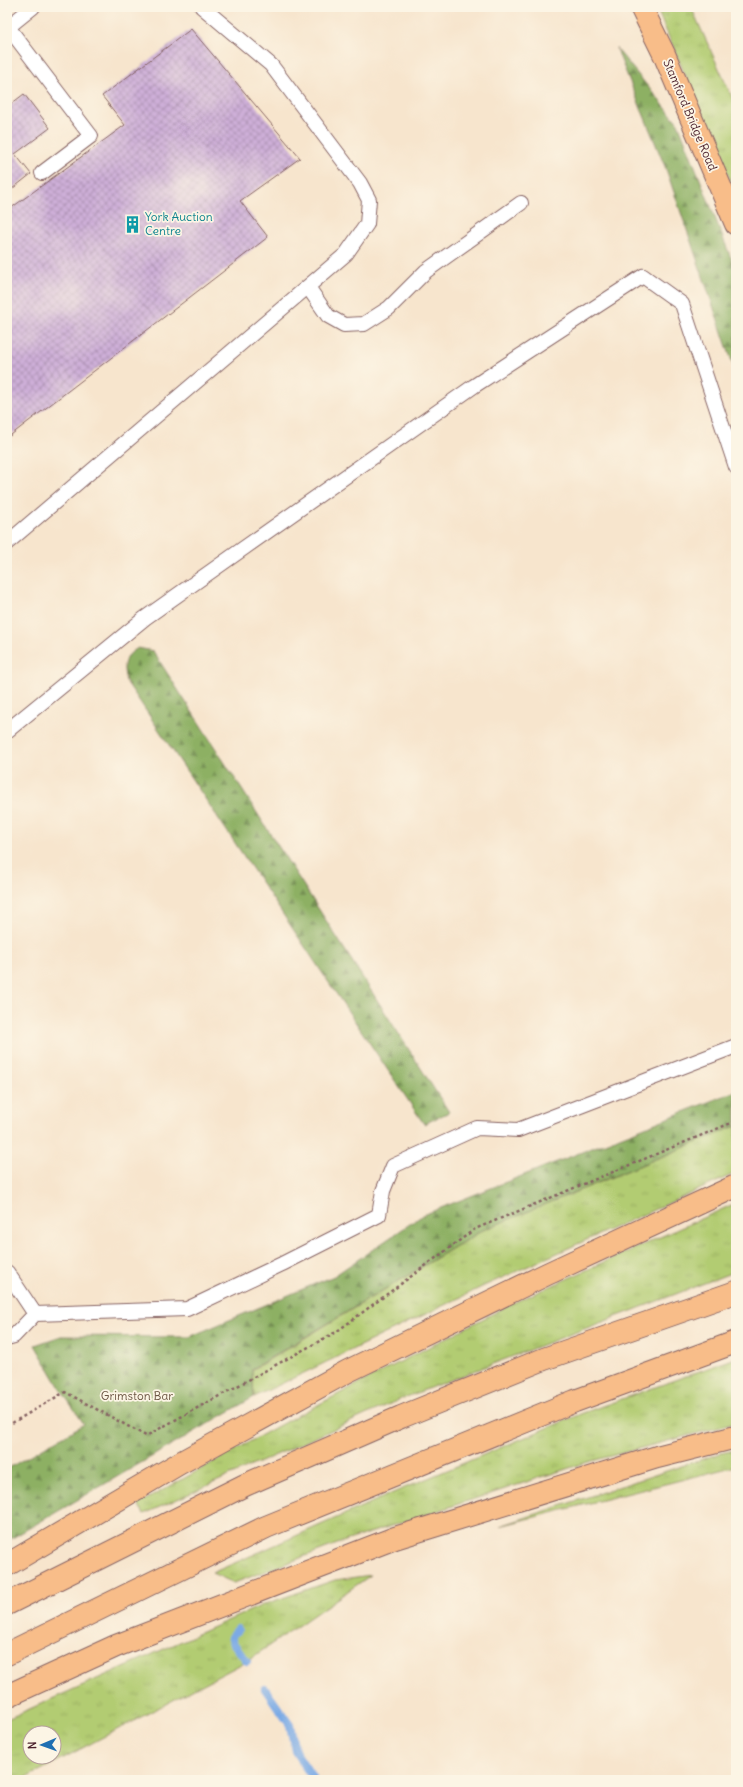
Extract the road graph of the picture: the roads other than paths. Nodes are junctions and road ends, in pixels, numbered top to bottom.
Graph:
1 (33, 7) edge
2 (202, 7) edge
3 (641, 7) edge
4 (7, 28) edge
5 (42, 173) dead end
6 (521, 203) dead end
7 (736, 224) edge
8 (308, 287) junction
9 (736, 467) edge
10 (7, 543) edge
11 (7, 731) edge
12 (736, 1046) edge
13 (736, 1186) edge
14 (7, 1272) edge
15 (736, 1292) edge
16 (35, 1314) junction
17 (7, 1338) edge
18 (736, 1342) edge
19 (736, 1437) edge
20 (7, 1564) edge
21 (7, 1604) edge
22 (7, 1654) edge
23 (7, 1696) edge

1 - 4 lane
2 - 8 lane
3 - 7 highway, Stamford Bridge Road
4 - 5 lane
6 - 8 lane
8 - 10 lane
9 - 11 lane
12 - 16 lane
13 - 20 highway
14 - 16 lane
15 - 21 highway
16 - 17 lane
18 - 22 highway
19 - 23 highway

